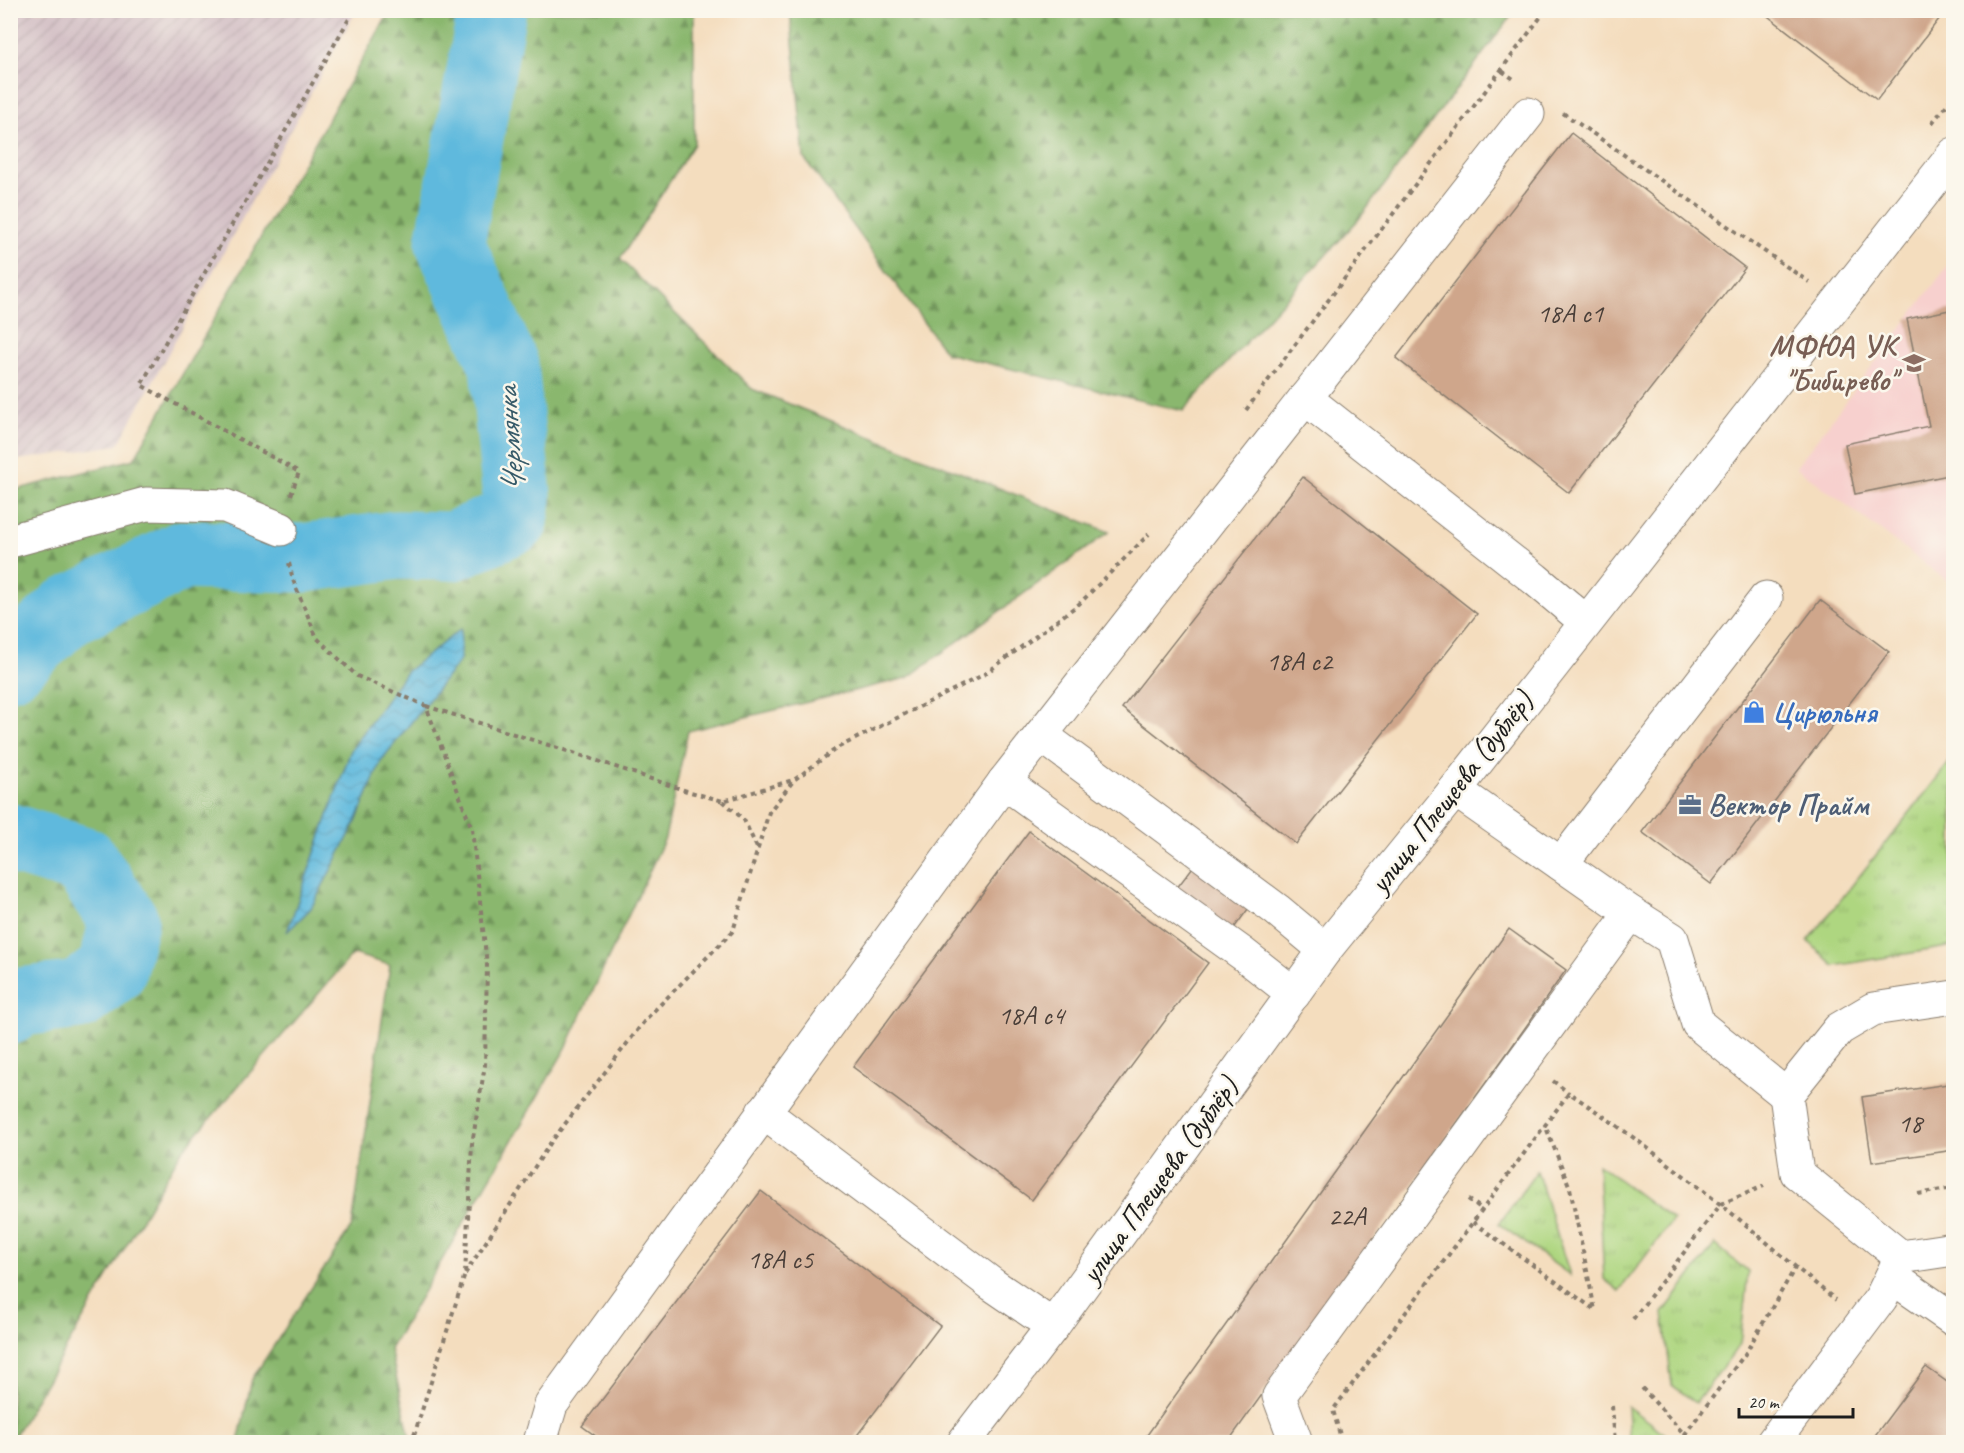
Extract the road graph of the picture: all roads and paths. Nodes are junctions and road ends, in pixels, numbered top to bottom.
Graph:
1 (354, 10) edge
2 (1546, 10) edge
3 (1502, 70) junction
4 (1535, 102) junction
5 (1953, 154) edge
6 (1837, 301) junction
7 (1305, 398) junction
8 (1243, 414) dead end
9 (1155, 528) dead end
10 (281, 529) joint
11 (10, 541) edge
12 (293, 580) dead end
13 (1766, 597) dead end
14 (1586, 622) junction
15 (426, 706) junction
16 (1041, 735) junction
17 (794, 780) junction
18 (1004, 782) junction
19 (1455, 790) junction
20 (723, 801) junction
21 (758, 851) junction
22 (1561, 864) junction
23 (1631, 913) junction
24 (1326, 950) junction
25 (1294, 994) junction
26 (1953, 997) edge
27 (1786, 1095) junction
28 (764, 1112) junction
29 (1545, 1125) junction
30 (1797, 1173) junction
31 (1953, 1188) edge
32 (1918, 1194) dead end
33 (1721, 1204) junction
34 (1473, 1222) junction
35 (1953, 1249) edge
36 (1896, 1267) junction
37 (1795, 1268) junction
38 (465, 1274) junction
39 (1633, 1319) dead end
40 (1953, 1320) edge
41 (1864, 1321) junction
42 (1053, 1326) junction
43 (1642, 1388) dead end
44 (1612, 1406) dead end
45 (1685, 1435) junction
46 (412, 1443) edge
47 (540, 1443) edge
48 (964, 1443) edge
49 (1296, 1443) edge
50 (1342, 1443) edge
51 (1615, 1443) edge
52 (1679, 1443) edge
53 (1695, 1443) edge
54 (1773, 1443) edge

1 - 10 path
2 - 3 path
3 - 4 path
3 - 8 path
4 - 6 path
4 - 7 street
5 - 6 street, улица Плещеева (дублёр)
6 - 14 street, улица Плещеева (дублёр)
7 - 14 street
7 - 16 street
9 - 17 path
10 - 11 street
12 - 15 path
13 - 22 street
14 - 19 street, улица Плещеева (дублёр)
15 - 20 path
15 - 38 path
16 - 18 street
16 - 24 street
17 - 20 path
17 - 21 path
18 - 25 street
18 - 28 street
19 - 22 street
19 - 24 street, улица Плещеева (дублёр)
20 - 21 path
21 - 38 path
22 - 23 street
23 - 27 street
23 - 49 street
24 - 25 street, улица Плещеева (дублёр)
25 - 42 street, улица Плещеева (дублёр)
26 - 27 street
27 - 30 street
28 - 42 street
28 - 47 street
29 - 33 path
29 - 34 path
29 - 34 path
30 - 33 path
30 - 36 street
31 - 32 path
33 - 37 path
33 - 39 path
34 - 50 path
35 - 36 street
36 - 40 street
36 - 41 street
37 - 41 path
37 - 45 path
38 - 46 path
41 - 54 street
42 - 48 street, улица Плещеева (дублёр)
43 - 45 path
44 - 51 path
45 - 52 path
45 - 53 path

